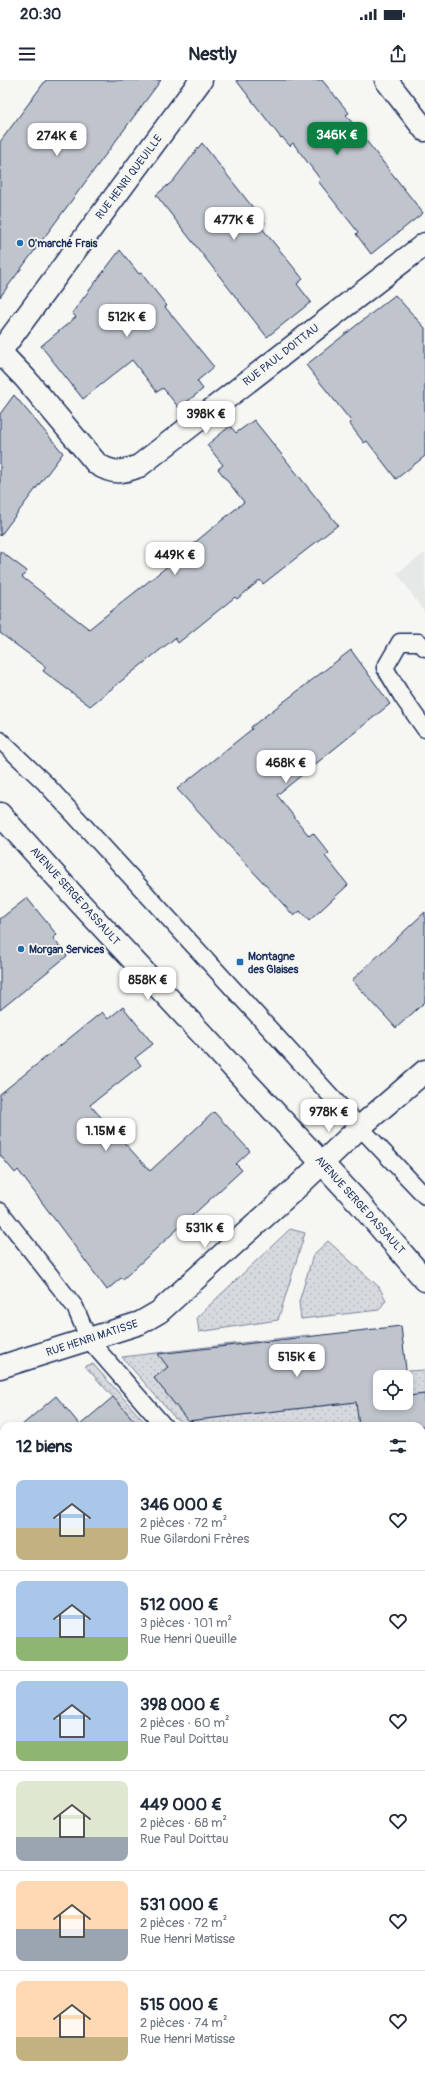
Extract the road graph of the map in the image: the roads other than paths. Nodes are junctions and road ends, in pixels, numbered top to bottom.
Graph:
1 (201, 80) edge
2 (386, 80) edge
3 (425, 130) edge
4 (425, 244) edge
5 (0, 352) edge
6 (425, 648) edge
7 (425, 729) edge
8 (0, 740) edge
9 (0, 814) edge
10 (425, 1071) edge
11 (360, 1127) junction
12 (323, 1164) junction
13 (425, 1196) edge
14 (0, 1211) edge
15 (425, 1280) edge
16 (89, 1340) junction
17 (0, 1367) edge
18 (161, 1422) edge

1 - 5 street, RUE HENRI QUEUILLE
2 - 3 street
4 - 5 street, RUE PAUL DOITTAU
6 - 7 lane
8 - 11 lane
9 - 12 street, AVENUE SERGE DASSAULT
10 - 11 street, RUE HENRI MATISSE
11 - 12 street, RUE HENRI MATISSE
11 - 13 lane
12 - 15 street, AVENUE SERGE DASSAULT
12 - 16 street, RUE HENRI MATISSE
14 - 16 lane
16 - 17 street, RUE HENRI MATISSE
16 - 18 lane

